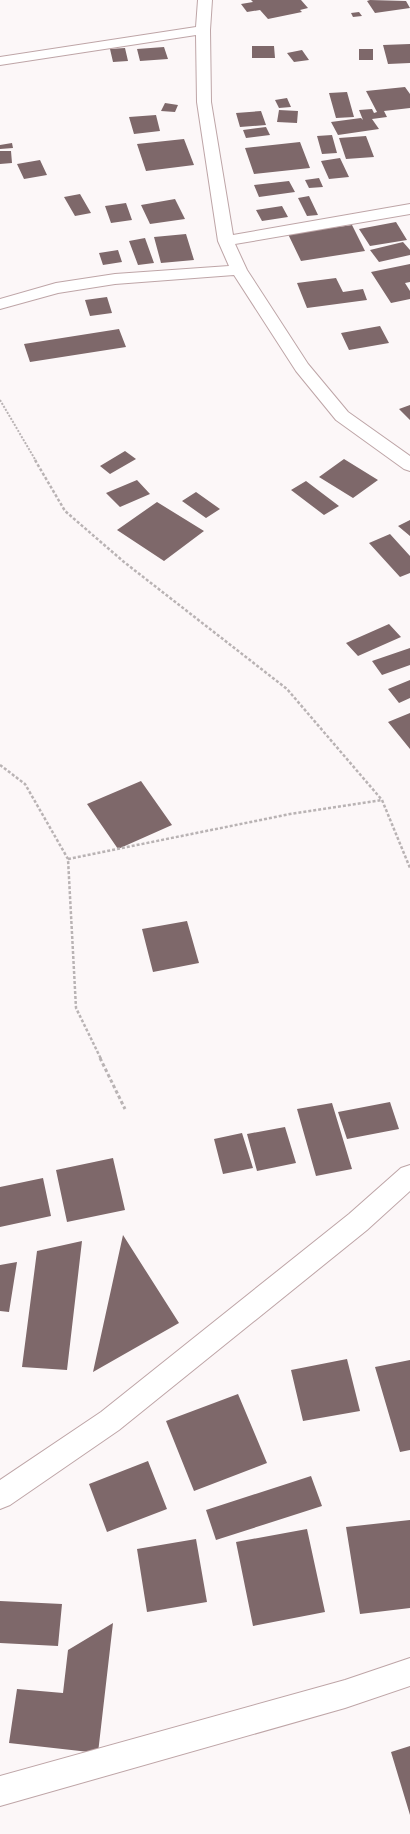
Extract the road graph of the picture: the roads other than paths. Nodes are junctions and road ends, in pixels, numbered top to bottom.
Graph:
1 (205, 0) edge
2 (203, 30) junction
3 (0, 61) edge
4 (410, 209) edge
5 (226, 241) junction
6 (239, 270) junction
7 (0, 304) edge
8 (410, 465) edge
9 (410, 1176) edge
10 (0, 1496) edge
11 (410, 1672) edge
12 (0, 1791) edge

1 - 2 street
2 - 3 street
2 - 5 street
4 - 5 street
5 - 6 street
6 - 7 street
6 - 8 street
9 - 10 street
11 - 12 street

